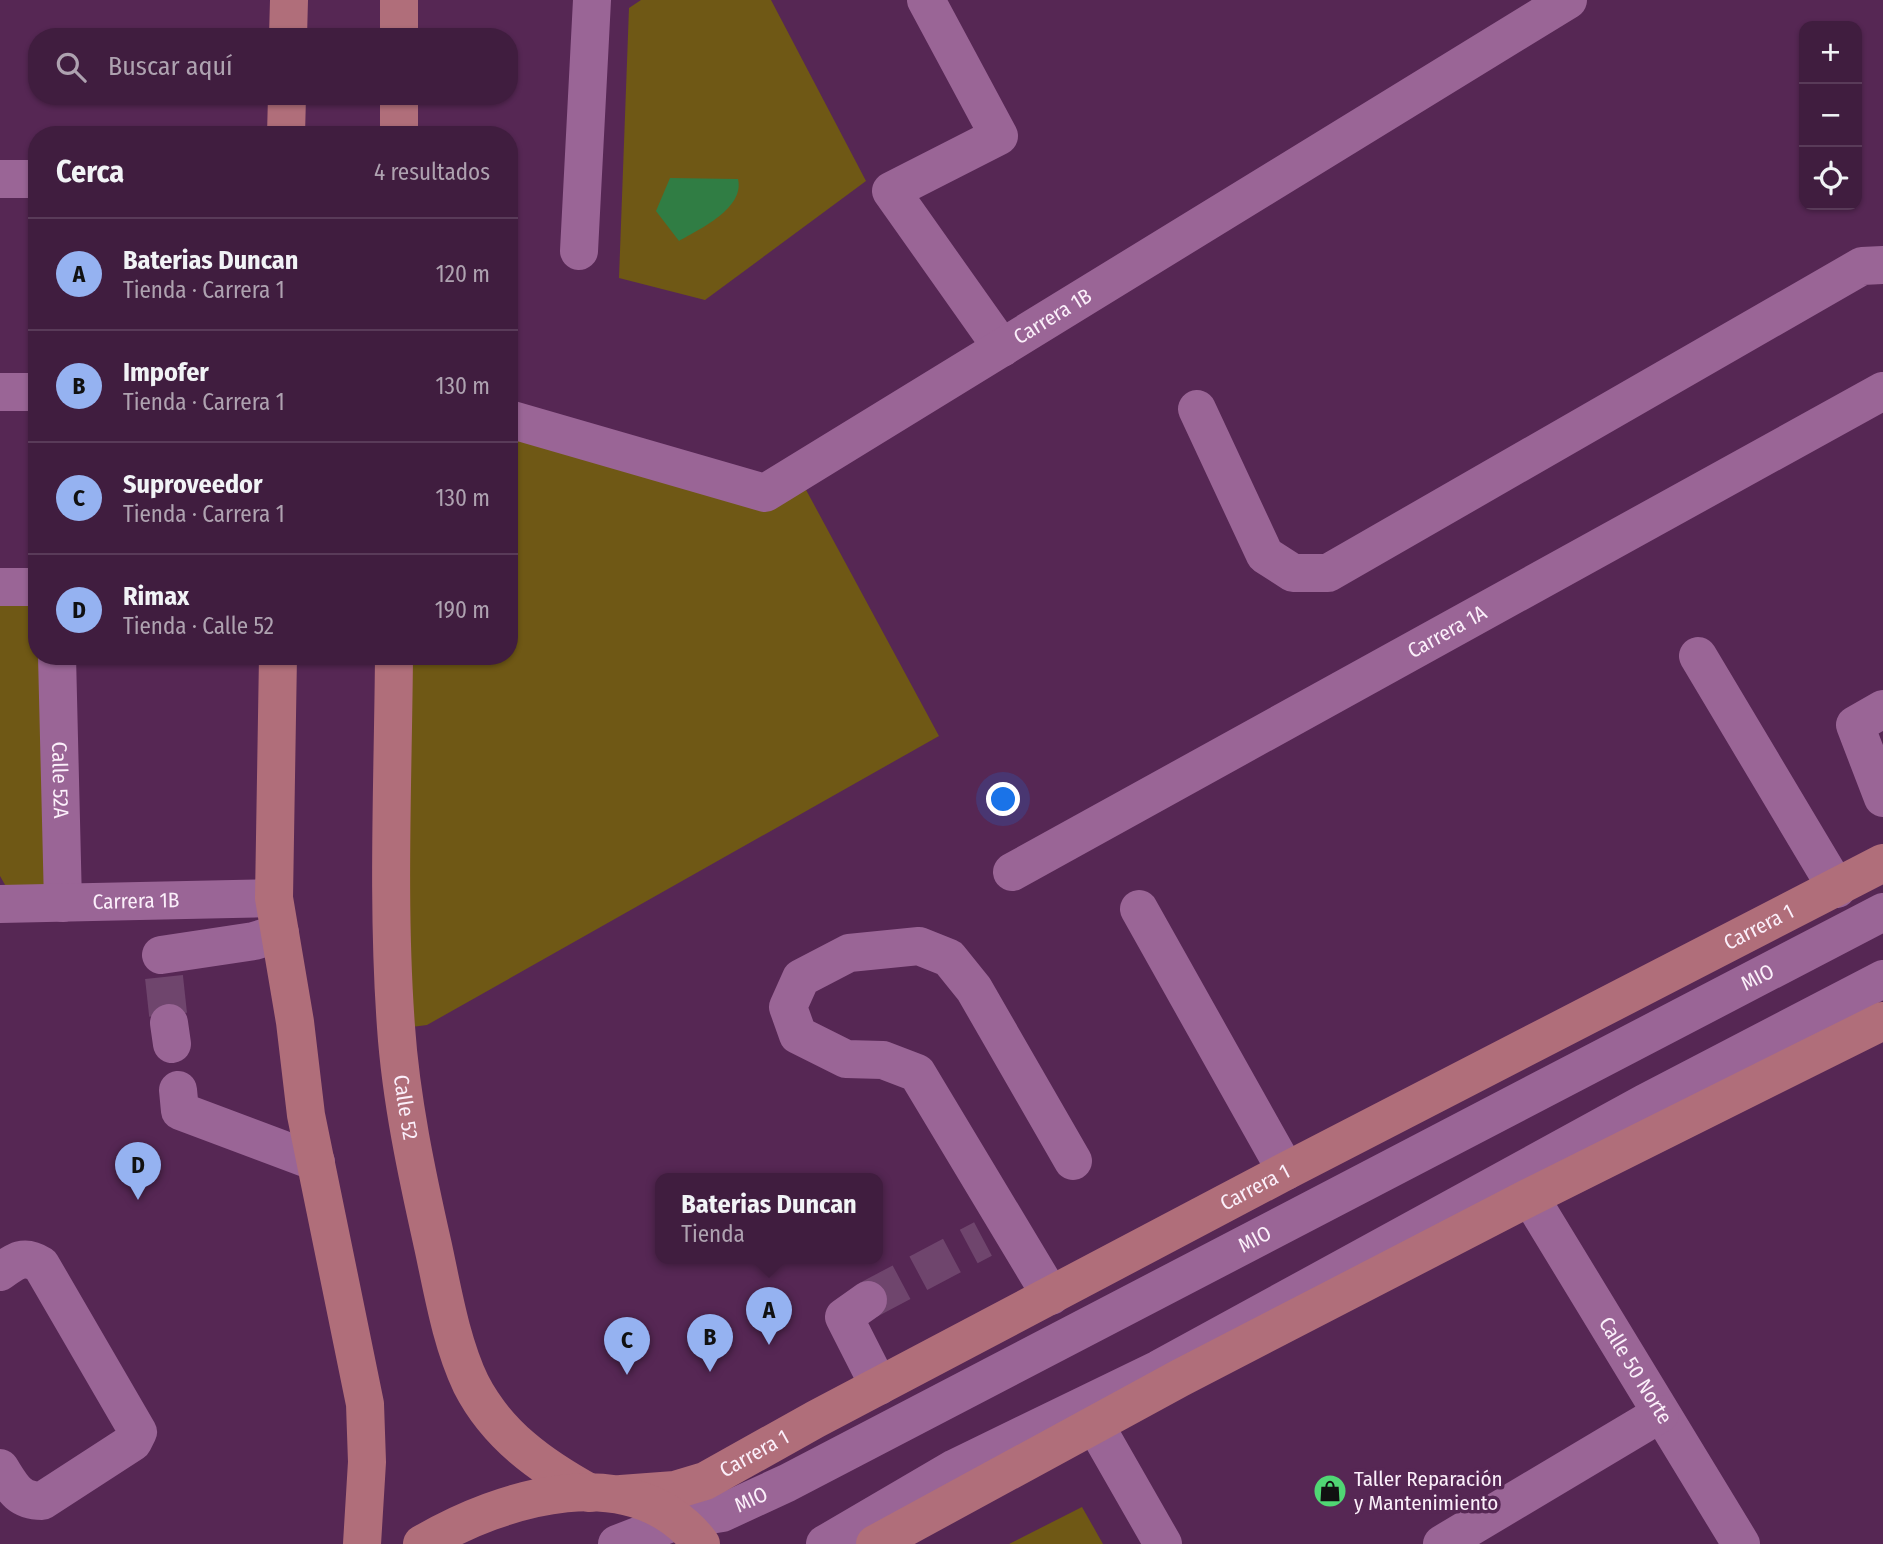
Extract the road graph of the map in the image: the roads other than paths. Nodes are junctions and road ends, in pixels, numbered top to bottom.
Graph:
1 (289, 0) edge
2 (399, 0) edge
3 (592, 0) edge
4 (926, 0) edge
5 (1568, 0) edge
6 (288, 28) edge
7 (399, 28) edge
8 (287, 105) edge
9 (399, 105) edge
10 (286, 126) edge
11 (399, 126) edge
12 (0, 179) edge
13 (28, 180) edge
14 (579, 251) dead end
15 (1883, 265) edge
16 (1002, 348) junction
17 (28, 391) edge
18 (1883, 391) edge
19 (0, 392) edge
20 (1197, 410) dead end
21 (518, 422) edge
22 (0, 587) edge
23 (28, 587) edge
24 (1698, 656) dead end
25 (57, 665) edge
26 (278, 665) edge
27 (394, 665) edge
28 (1883, 709) edge
29 (1883, 798) edge
30 (1883, 863) edge
31 (1013, 872) dead end
32 (1837, 889) junction
33 (154, 901) junction
34 (63, 903) junction
35 (0, 905) edge
36 (1139, 909) dead end
37 (1883, 912) edge
38 (277, 916) junction
39 (1883, 979) edge
40 (1883, 1021) edge
41 (178, 1090) dead end
42 (1073, 1161) dead end
43 (316, 1162) junction
44 (1286, 1171) junction
45 (1530, 1197) junction
46 (0, 1272) edge
47 (1051, 1296) junction
48 (868, 1300) tunnel mouth
49 (879, 1386) junction
50 (1660, 1414) junction
51 (1095, 1425) junction
52 (0, 1468) edge
53 (605, 1493) junction
54 (690, 1532) edge
55 (362, 1544) edge
56 (422, 1544) edge
57 (617, 1544) edge
58 (825, 1544) edge
59 (875, 1544) edge
60 (1163, 1544) edge
61 (1441, 1544) edge
62 (1741, 1544) edge

1 - 6 main road
2 - 7 main road
3 - 14 street
4 - 16 street
5 - 16 street, Carrera 1B
8 - 10 main road
9 - 11 main road
12 - 13 street
15 - 20 street
16 - 21 street, Carrera 1B
17 - 19 street
18 - 31 street, Carrera 1A
22 - 23 street
24 - 32 street
25 - 34 street, Calle 52A
26 - 38 main road
27 - 53 main road, Calle 52
28 - 29 street
30 - 32 main road, Carrera 1
32 - 44 main road, Carrera 1
33 - 34 street, Carrera 1B
33 - 38 street, Carrera 1B
33 - 38 street
34 - 35 street, Carrera 1B
36 - 44 street
37 - 54 street, MIO
38 - 43 main road
39 - 58 street
40 - 45 main road
41 - 43 street
42 - 47 street
43 - 55 main road
44 - 47 main road, Carrera 1
45 - 50 street, Calle 50 Norte
45 - 51 main road
46 - 52 street
47 - 49 main road, Carrera 1
48 - 49 street
49 - 53 main road, Carrera 1
50 - 61 street
50 - 62 street, Calle 50 Norte
51 - 59 main road
51 - 60 street
53 - 54 main road
53 - 56 main road, Carrera 1
54 - 57 street, MIO

